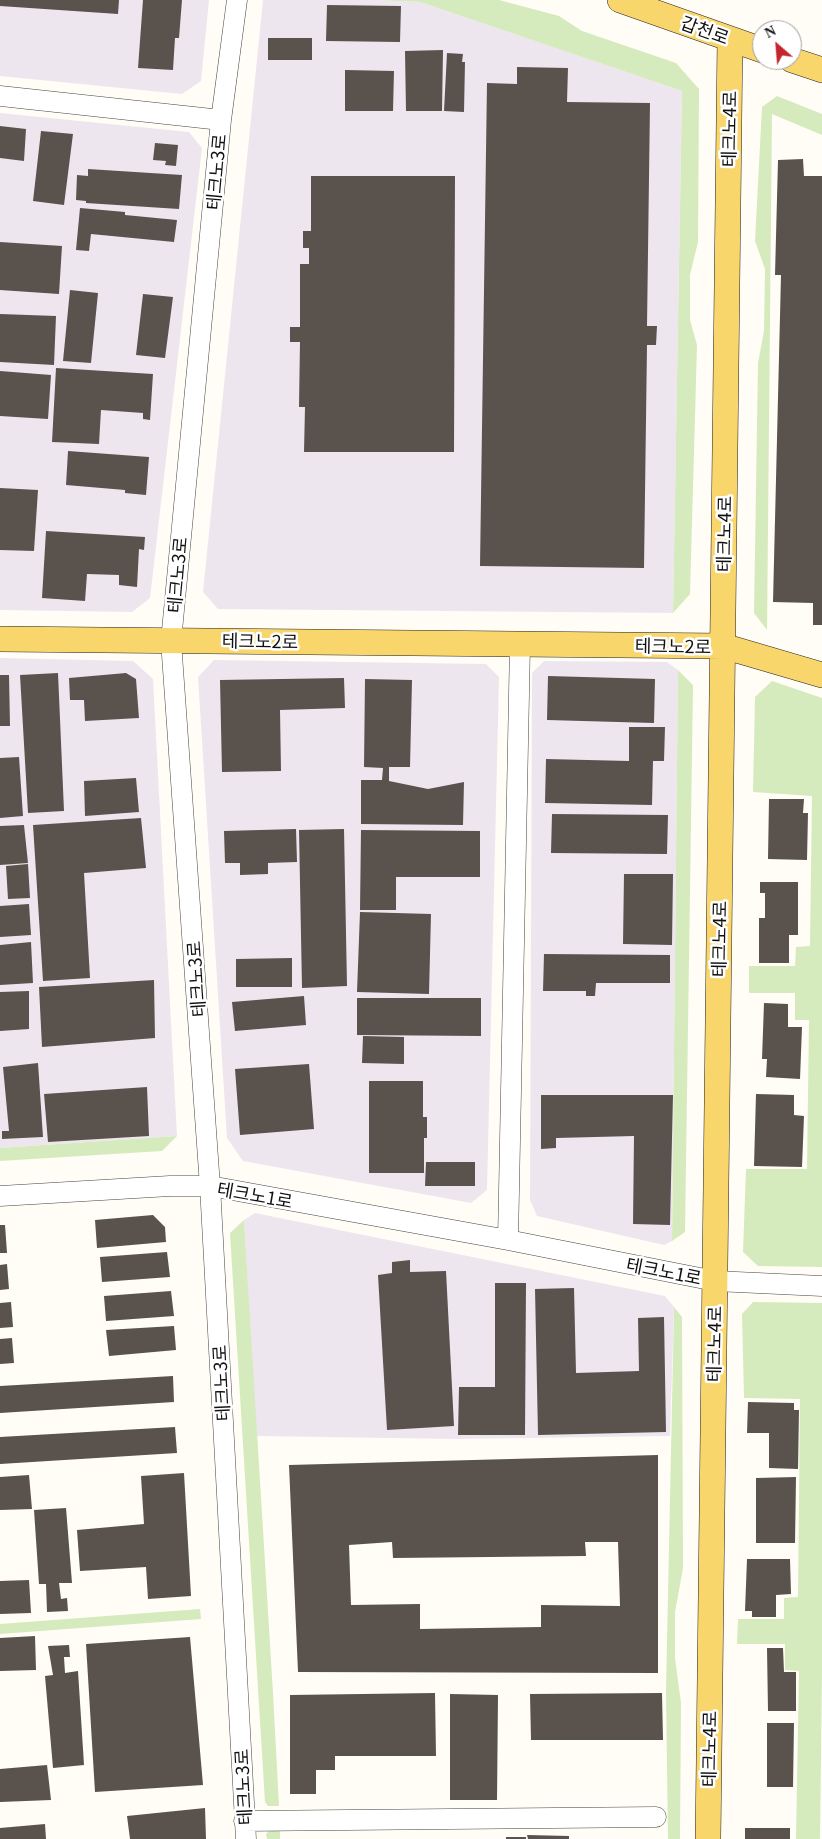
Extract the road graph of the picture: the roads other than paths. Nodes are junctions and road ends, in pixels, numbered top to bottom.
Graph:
1 (237, 0) edge
2 (620, 0) edge
3 (730, 39) junction
4 (752, 47) edge
5 (802, 63) edge
6 (822, 70) edge
7 (0, 96) edge
8 (221, 120) junction
9 (0, 639) edge
10 (171, 640) junction
11 (520, 644) junction
12 (723, 646) junction
13 (822, 675) edge
14 (210, 1186) junction
15 (0, 1196) edge
16 (508, 1240) junction
17 (715, 1281) junction
18 (822, 1286) edge
19 (656, 1817) dead end
20 (245, 1830) edge
21 (708, 1839) edge

1 - 8 street, 테크노3로
2 - 3 main road, 갑천로
3 - 4 main road, 갑천로
3 - 12 main road, 테크노4로
5 - 6 main road
7 - 8 street, 테크노3로
8 - 10 street, 테크노3로
9 - 10 main road, 테크노2로
10 - 11 main road, 테크노2로
10 - 14 street, 테크노3로
11 - 12 main road, 테크노2로
11 - 16 street
12 - 13 main road, 테크노2로
12 - 17 main road, 테크노4로
14 - 15 street, 테크노1로
14 - 16 street, 테크노1로
14 - 20 street, 테크노3로
16 - 17 street, 테크노1로
17 - 18 street, 테크노1로
17 - 21 main road, 테크노4로
19 - 20 street

